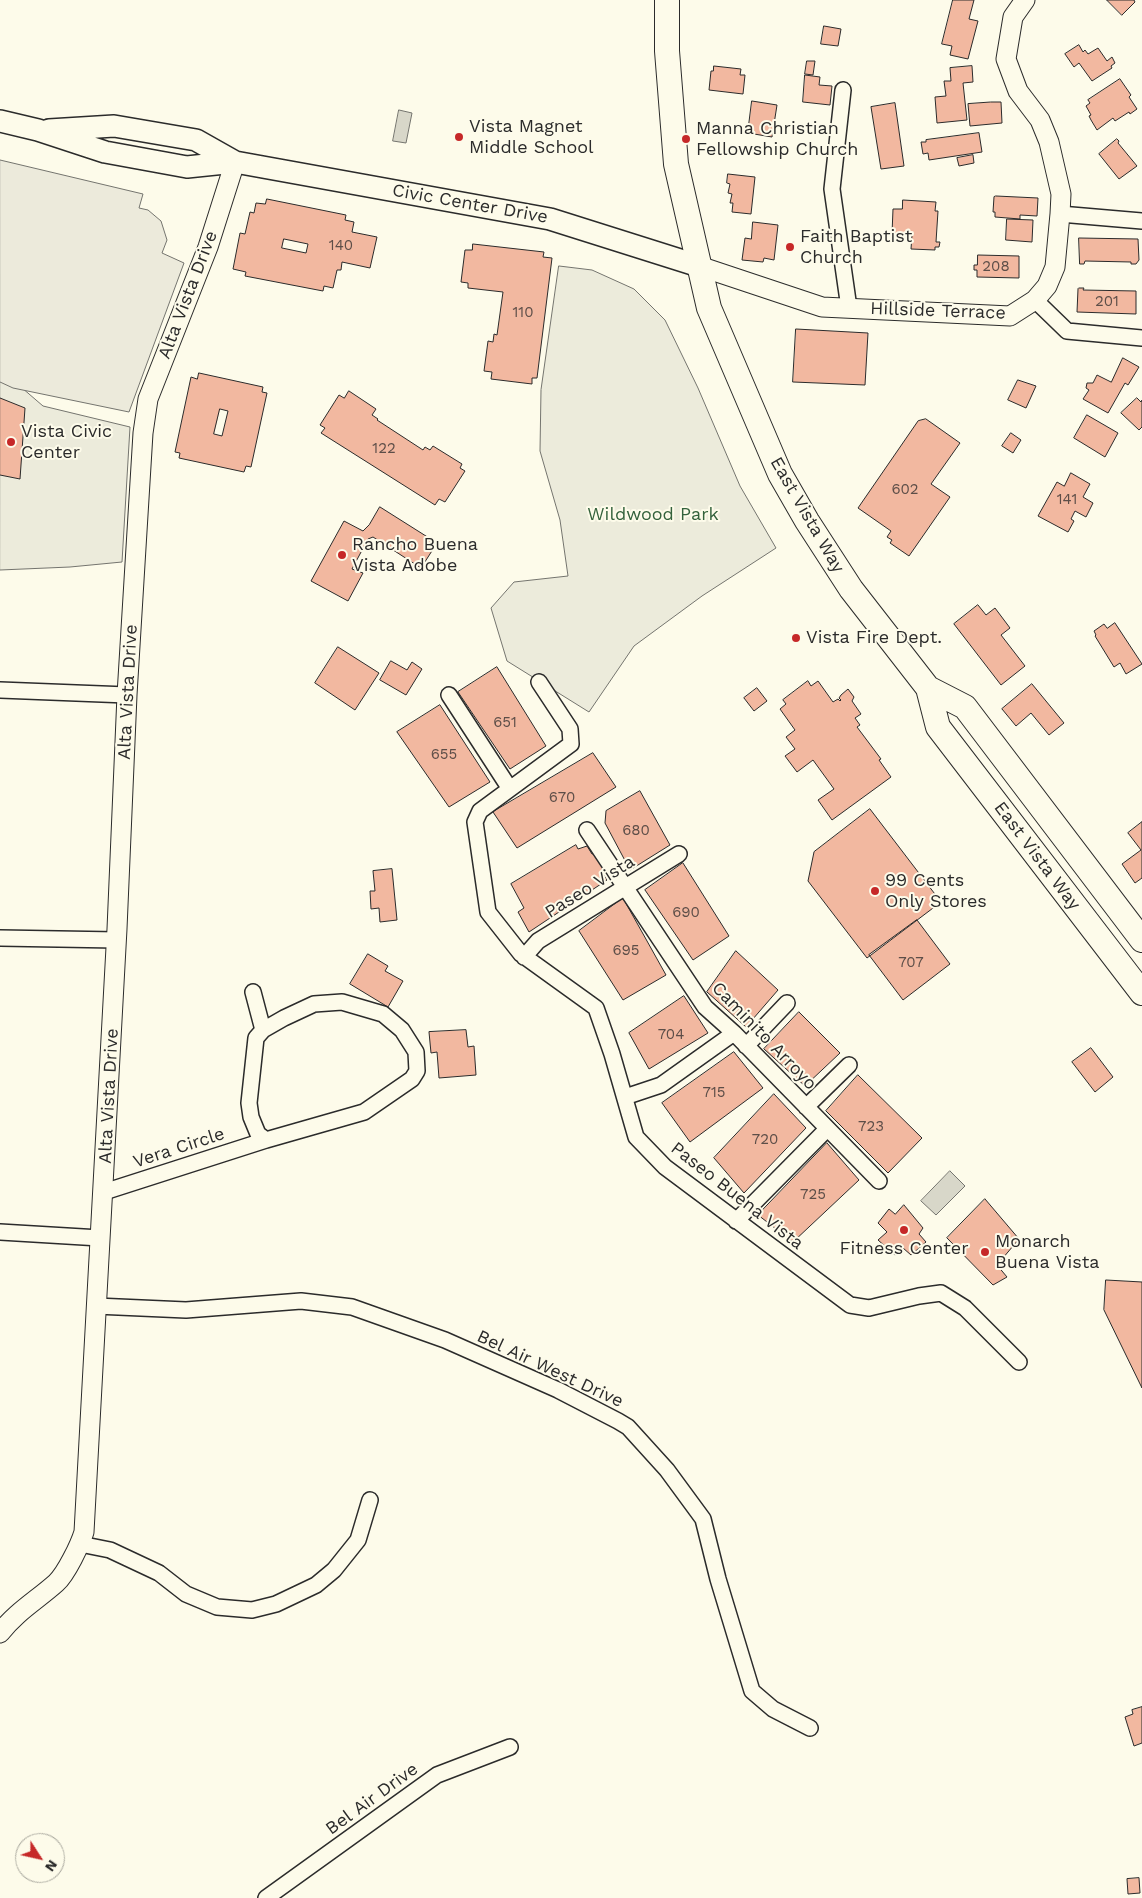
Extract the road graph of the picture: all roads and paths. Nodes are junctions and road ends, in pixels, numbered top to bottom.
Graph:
1 (667, 0) edge
2 (1025, 0) edge
3 (843, 90) dead end
4 (0, 121) edge
5 (235, 162) junction
6 (1060, 214) junction
7 (1142, 221) edge
8 (700, 266) junction
9 (1035, 300) junction
10 (848, 308) junction
11 (1142, 338) edge
12 (538, 682) dead end
13 (928, 688) junction
14 (0, 690) edge
15 (127, 695) junction
16 (449, 695) dead end
17 (510, 789) junction
18 (587, 830) dead end
19 (679, 854) dead end
20 (625, 887) junction
21 (0, 938) edge
22 (117, 940) junction
23 (1142, 940) edge
24 (524, 957) junction
25 (1133, 968) edge
26 (253, 992) dead end
27 (1142, 993) edge
28 (787, 1003) dead end
29 (263, 1030) junction
30 (734, 1033) junction
31 (746, 1046) junction
32 (848, 1065) dead end
33 (625, 1097) junction
34 (806, 1107) junction
35 (827, 1129) junction
36 (266, 1140) junction
37 (879, 1181) dead end
38 (104, 1192) junction
39 (736, 1221) junction
40 (0, 1232) edge
41 (100, 1238) junction
42 (96, 1306) junction
43 (1019, 1362) dead end
44 (370, 1500) dead end
45 (80, 1544) junction
46 (0, 1632) edge
47 (810, 1728) dead end
48 (510, 1747) dead end
49 (266, 1898) edge

1 - 8 main road, East Vista Way
2 - 6 street, Hillside Terrace
3 - 10 street
4 - 5 main road, Civic Center Drive
5 - 8 main road, Civic Center Drive
5 - 15 street, Alta Vista Drive
6 - 7 street
6 - 9 street, Hillside Terrace
8 - 10 street, Hillside Terrace
8 - 13 main road, East Vista Way
9 - 10 street, Hillside Terrace
9 - 11 street
12 - 17 street, Paseo Buena Vista
13 - 23 main road, East Vista Way
13 - 25 main road, East Vista Way
14 - 15 street
15 - 22 street, Alta Vista Drive
16 - 17 street
17 - 24 street, Paseo Buena Vista
18 - 20 street, Caminito Arroyo
19 - 20 street, Paseo Vista
20 - 24 street, Paseo Vista
20 - 30 street, Caminito Arroyo
21 - 22 street
22 - 38 street, Alta Vista Drive
24 - 33 street, Paseo Buena Vista
25 - 27 main road, East Vista Way
26 - 29 street
28 - 31 street
29 - 36 street
29 - 36 street, Vera Circle
30 - 31 street, Caminito Arroyo
30 - 33 street
31 - 34 street, Caminito Arroyo
32 - 34 street
33 - 39 street, Paseo Buena Vista
34 - 35 street, Caminito Arroyo
35 - 37 street, Caminito Arroyo
35 - 39 street
36 - 38 street, Vera Circle
38 - 41 street, Alta Vista Drive
39 - 43 street, Paseo Buena Vista
40 - 41 street
41 - 42 street, Alta Vista Drive
42 - 45 street, Alta Vista Drive
42 - 47 street, Bel Air West Drive
44 - 45 street
45 - 46 street, Alta Vista Drive
48 - 49 street, Bel Air Drive

